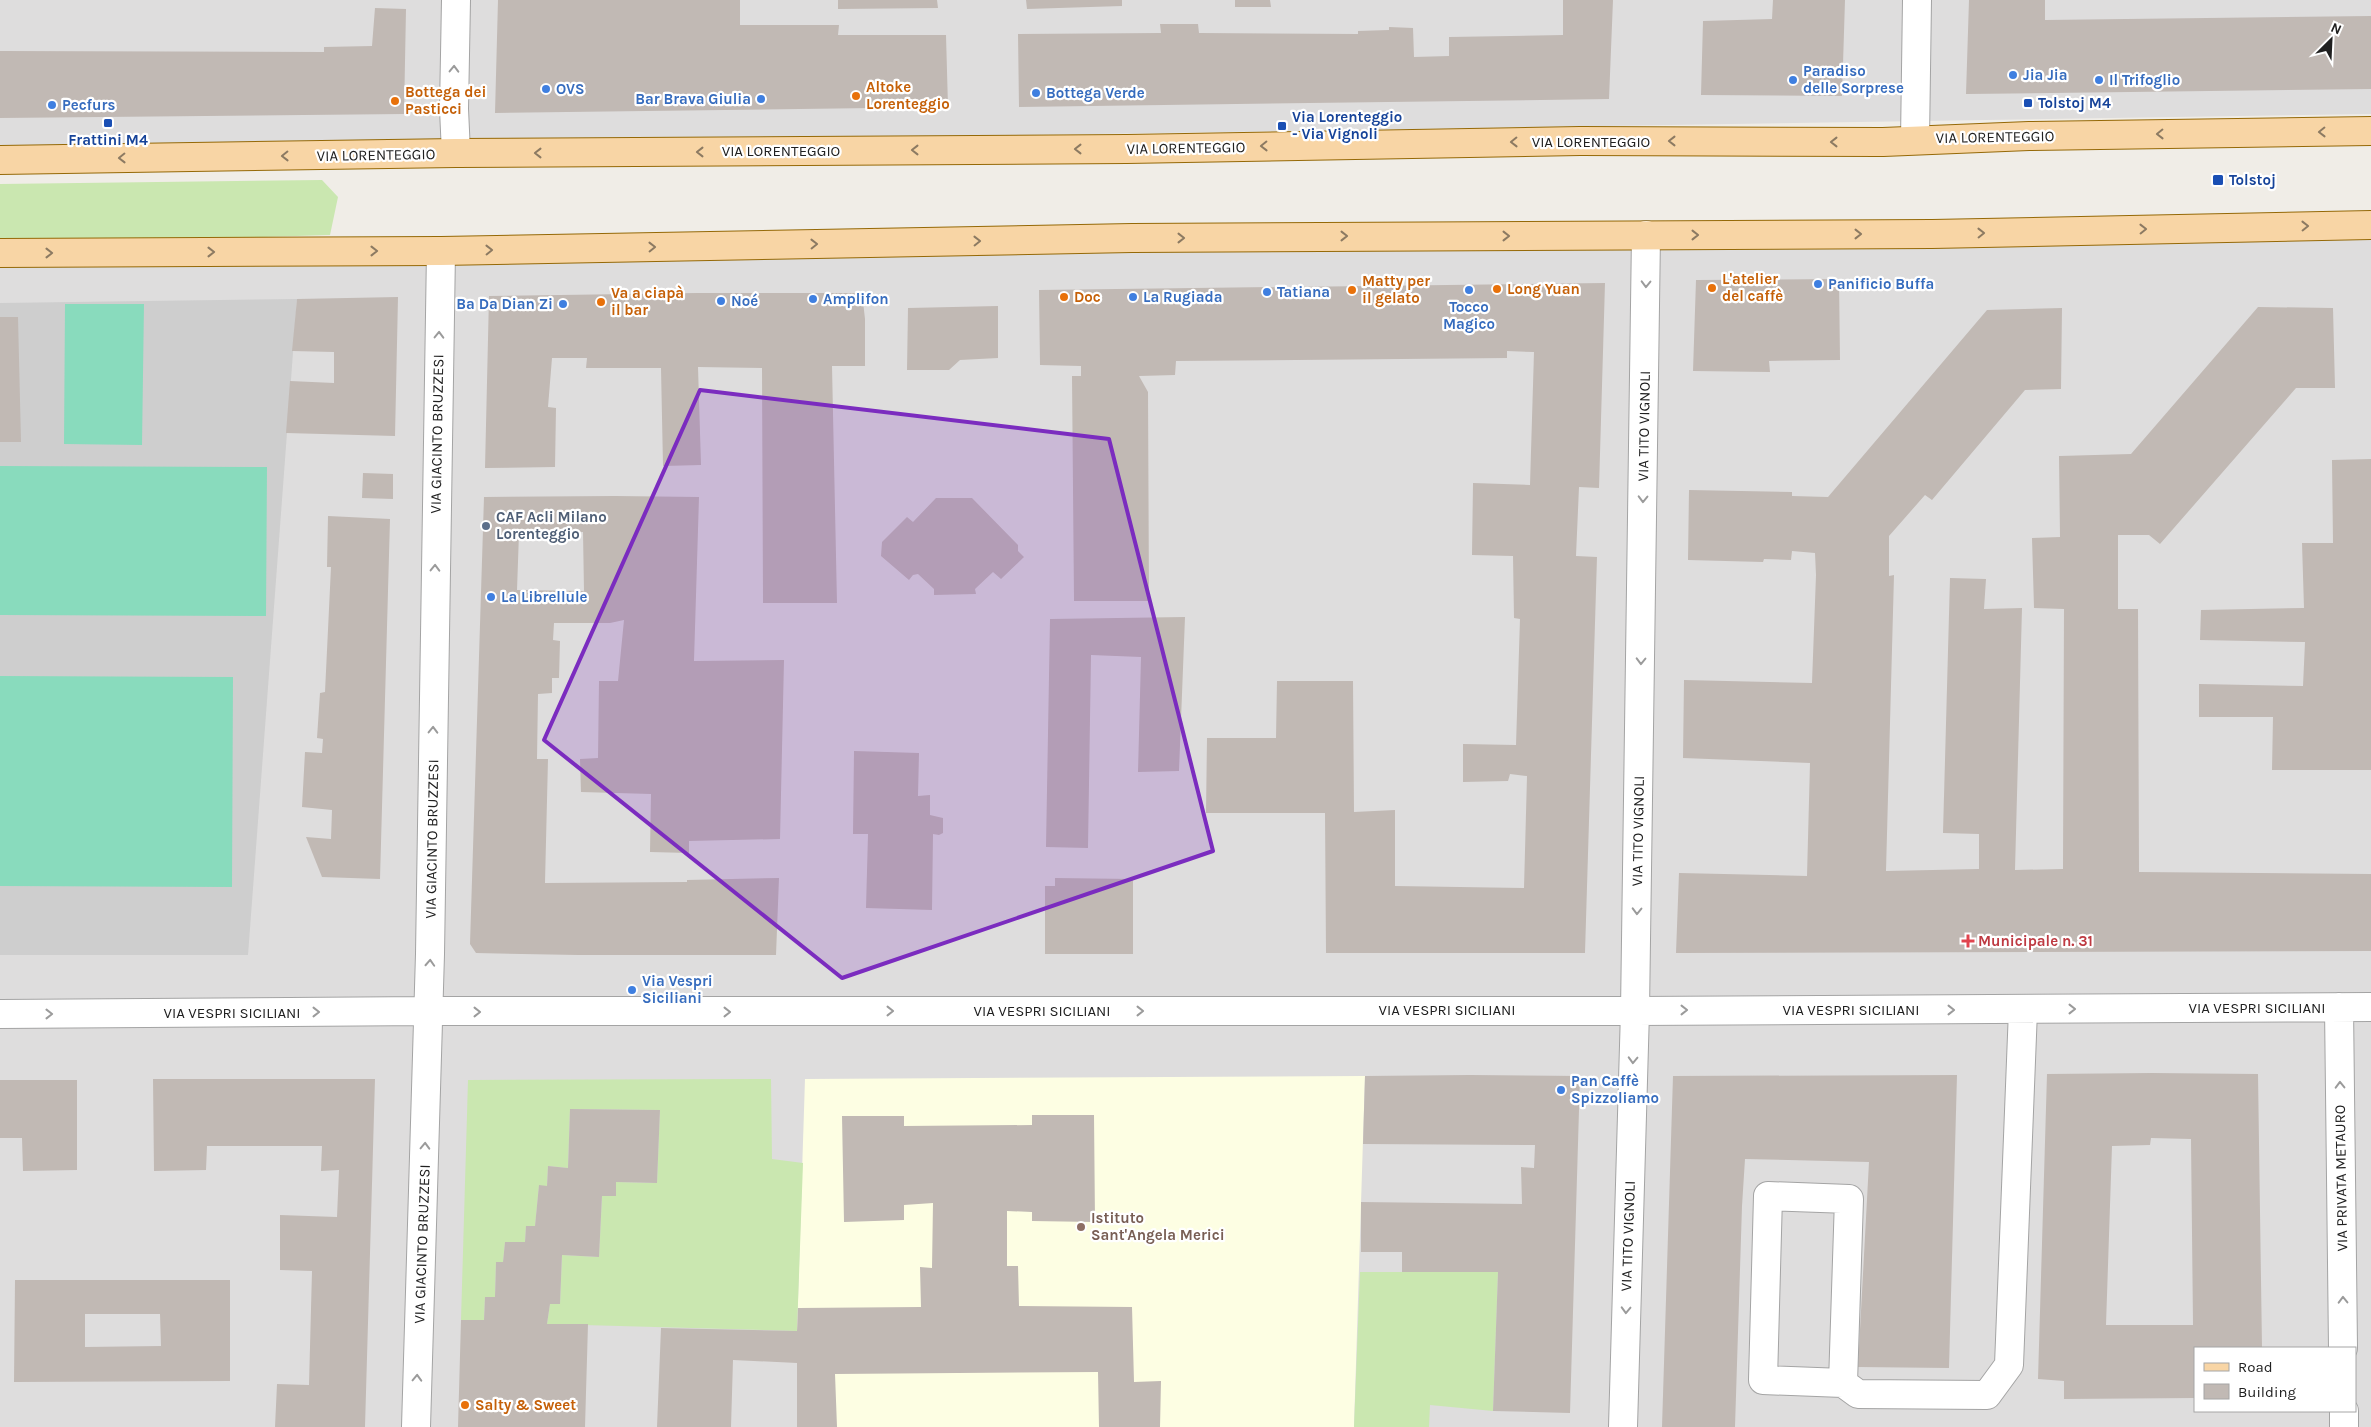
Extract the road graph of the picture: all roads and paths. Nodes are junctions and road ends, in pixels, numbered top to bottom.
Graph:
1 (456, 0) edge
2 (1917, 0) edge
3 (2371, 132) edge
4 (1915, 140) junction
5 (456, 153) junction
6 (0, 160) edge
7 (2371, 225) edge
8 (1646, 235) junction
9 (441, 251) junction
10 (0, 253) edge
11 (2339, 1007) junction
12 (2371, 1007) edge
13 (2023, 1010) junction
14 (428, 1011) junction
15 (1635, 1011) junction
16 (0, 1014) edge
17 (2343, 1347) edge
18 (1851, 1388) junction
19 (2344, 1412) edge
20 (416, 1427) edge
21 (1623, 1427) edge
22 (2344, 1427) edge

5 -> 1 street
2 - 4 street
3 -> 4 main road, VIA LORENTEGGIO
4 -> 5 main road, VIA LORENTEGGIO
5 -> 6 main road, VIA LORENTEGGIO
8 -> 7 main road
9 -> 8 main road
8 -> 15 street, VIA TITO VIGNOLI
10 -> 9 main road
14 -> 9 street, VIA GIACINTO BRUZZESI
11 - 12 street, VIA VESPRI SICILIANI
13 -> 11 street, VIA VESPRI SICILIANI
17 -> 11 street, VIA PRIVATA METAURO
15 -> 13 street, VIA VESPRI SICILIANI
13 - 18 street
14 -> 15 street, VIA VESPRI SICILIANI
16 -> 14 street, VIA VESPRI SICILIANI
20 -> 14 street, VIA GIACINTO BRUZZESI
15 -> 21 street, VIA TITO VIGNOLI
18 - 18 street
19 - 22 street

